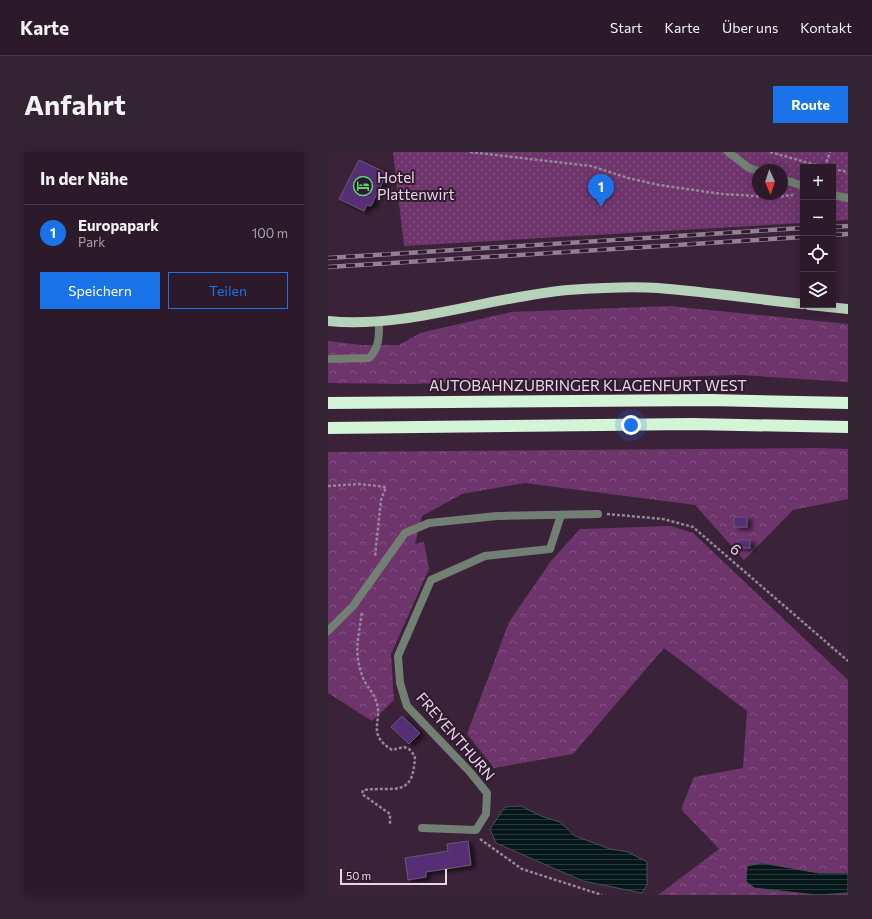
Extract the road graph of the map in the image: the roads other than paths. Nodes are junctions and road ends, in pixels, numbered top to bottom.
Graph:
1 (728, 152) edge
2 (752, 169) edge
3 (788, 181) edge
4 (800, 185) edge
5 (836, 196) edge
6 (848, 198) edge
7 (800, 304) edge
8 (836, 308) edge
9 (848, 309) edge
10 (379, 320) junction
11 (328, 321) edge
12 (328, 359) edge
13 (328, 403) edge
14 (848, 403) edge
15 (848, 426) edge
16 (328, 428) edge
17 (598, 514) road end
18 (561, 515) junction
19 (328, 630) edge
20 (422, 828) dead end

1 - 2 street
3 - 4 street
5 - 6 street
7 - 10 main road
8 - 9 main road
10 - 11 main road
10 - 12 street
13 - 14 highway, AUTOBAHNZUBRINGER KLAGENFURT WEST
15 - 16 highway
17 - 18 street
18 - 19 street
18 - 20 street, FREYENTHURN

